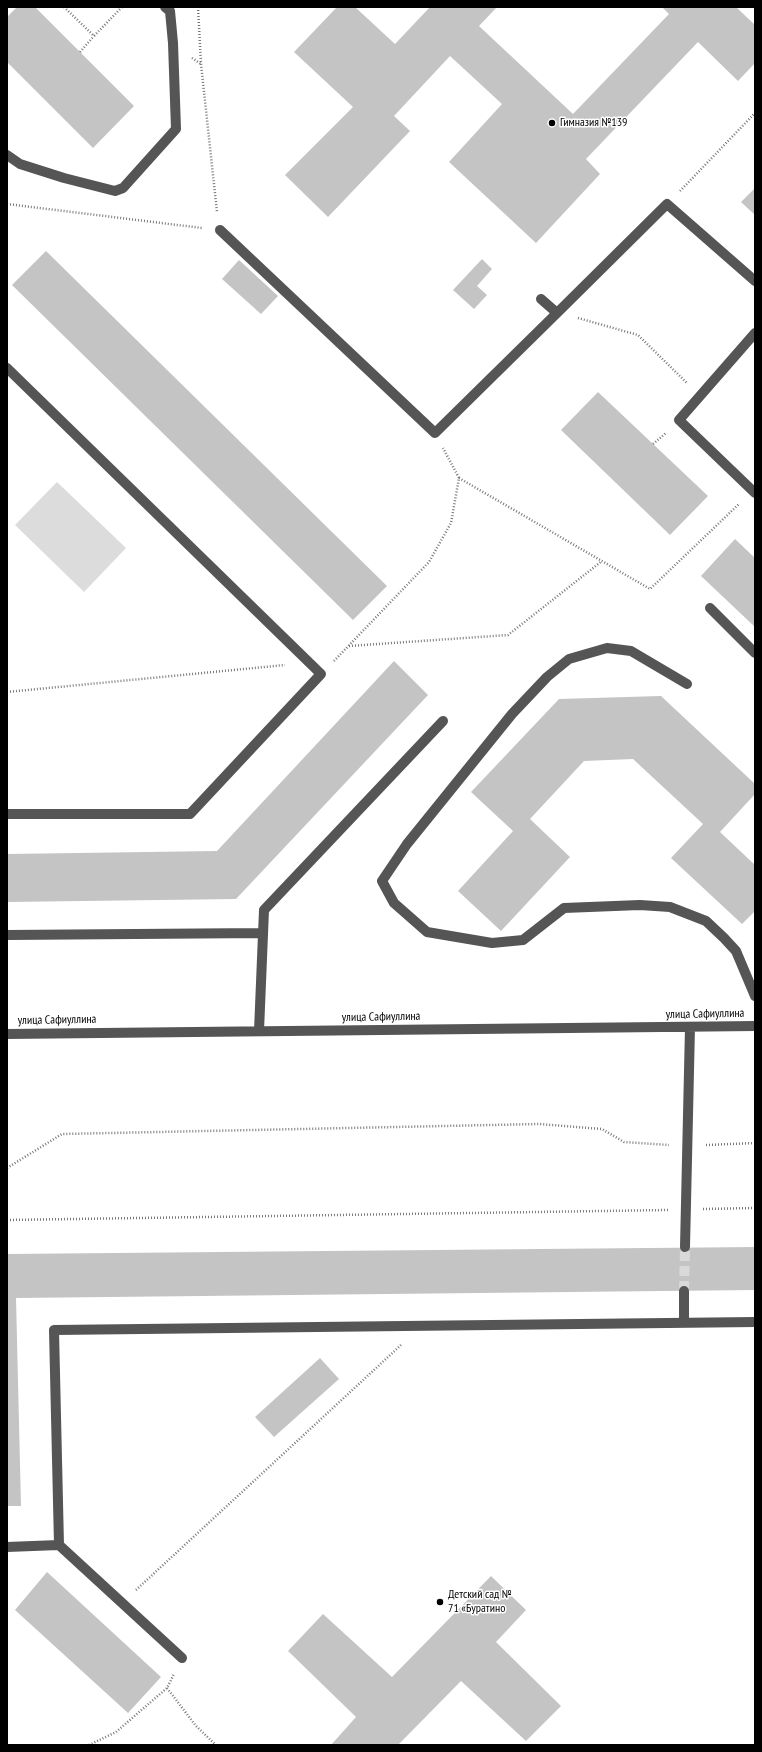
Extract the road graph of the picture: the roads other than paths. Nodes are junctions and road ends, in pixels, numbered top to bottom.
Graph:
1 (165, 7) edge
2 (7, 155) edge
3 (220, 230) road end
4 (755, 281) edge
5 (541, 299) dead end
6 (557, 313) junction
7 (755, 333) edge
8 (7, 368) edge
9 (754, 492) edge
10 (710, 608) dead end
11 (755, 653) edge
12 (687, 684) dead end
13 (443, 721) dead end
14 (7, 814) edge
15 (263, 933) junction
16 (7, 935) edge
17 (755, 996) edge
18 (755, 1026) edge
19 (690, 1027) junction
20 (260, 1031) junction
21 (7, 1034) edge
22 (685, 1247) tunnel mouth
23 (684, 1291) tunnel mouth
24 (755, 1322) edge
25 (684, 1323) junction
26 (59, 1545) junction
27 (7, 1547) edge
28 (182, 1658) road end

1 - 2 street
3 - 6 street
4 - 6 street
5 - 6 street
7 - 9 street
8 - 14 street
10 - 11 street
12 - 17 street
13 - 15 street
15 - 16 street
15 - 20 street
18 - 19 street, улица Сафиуллина
19 - 20 street, улица Сафиуллина
19 - 22 street
20 - 21 street, улица Сафиуллина
23 - 25 street
24 - 25 street
25 - 26 street
26 - 27 street
26 - 28 street

